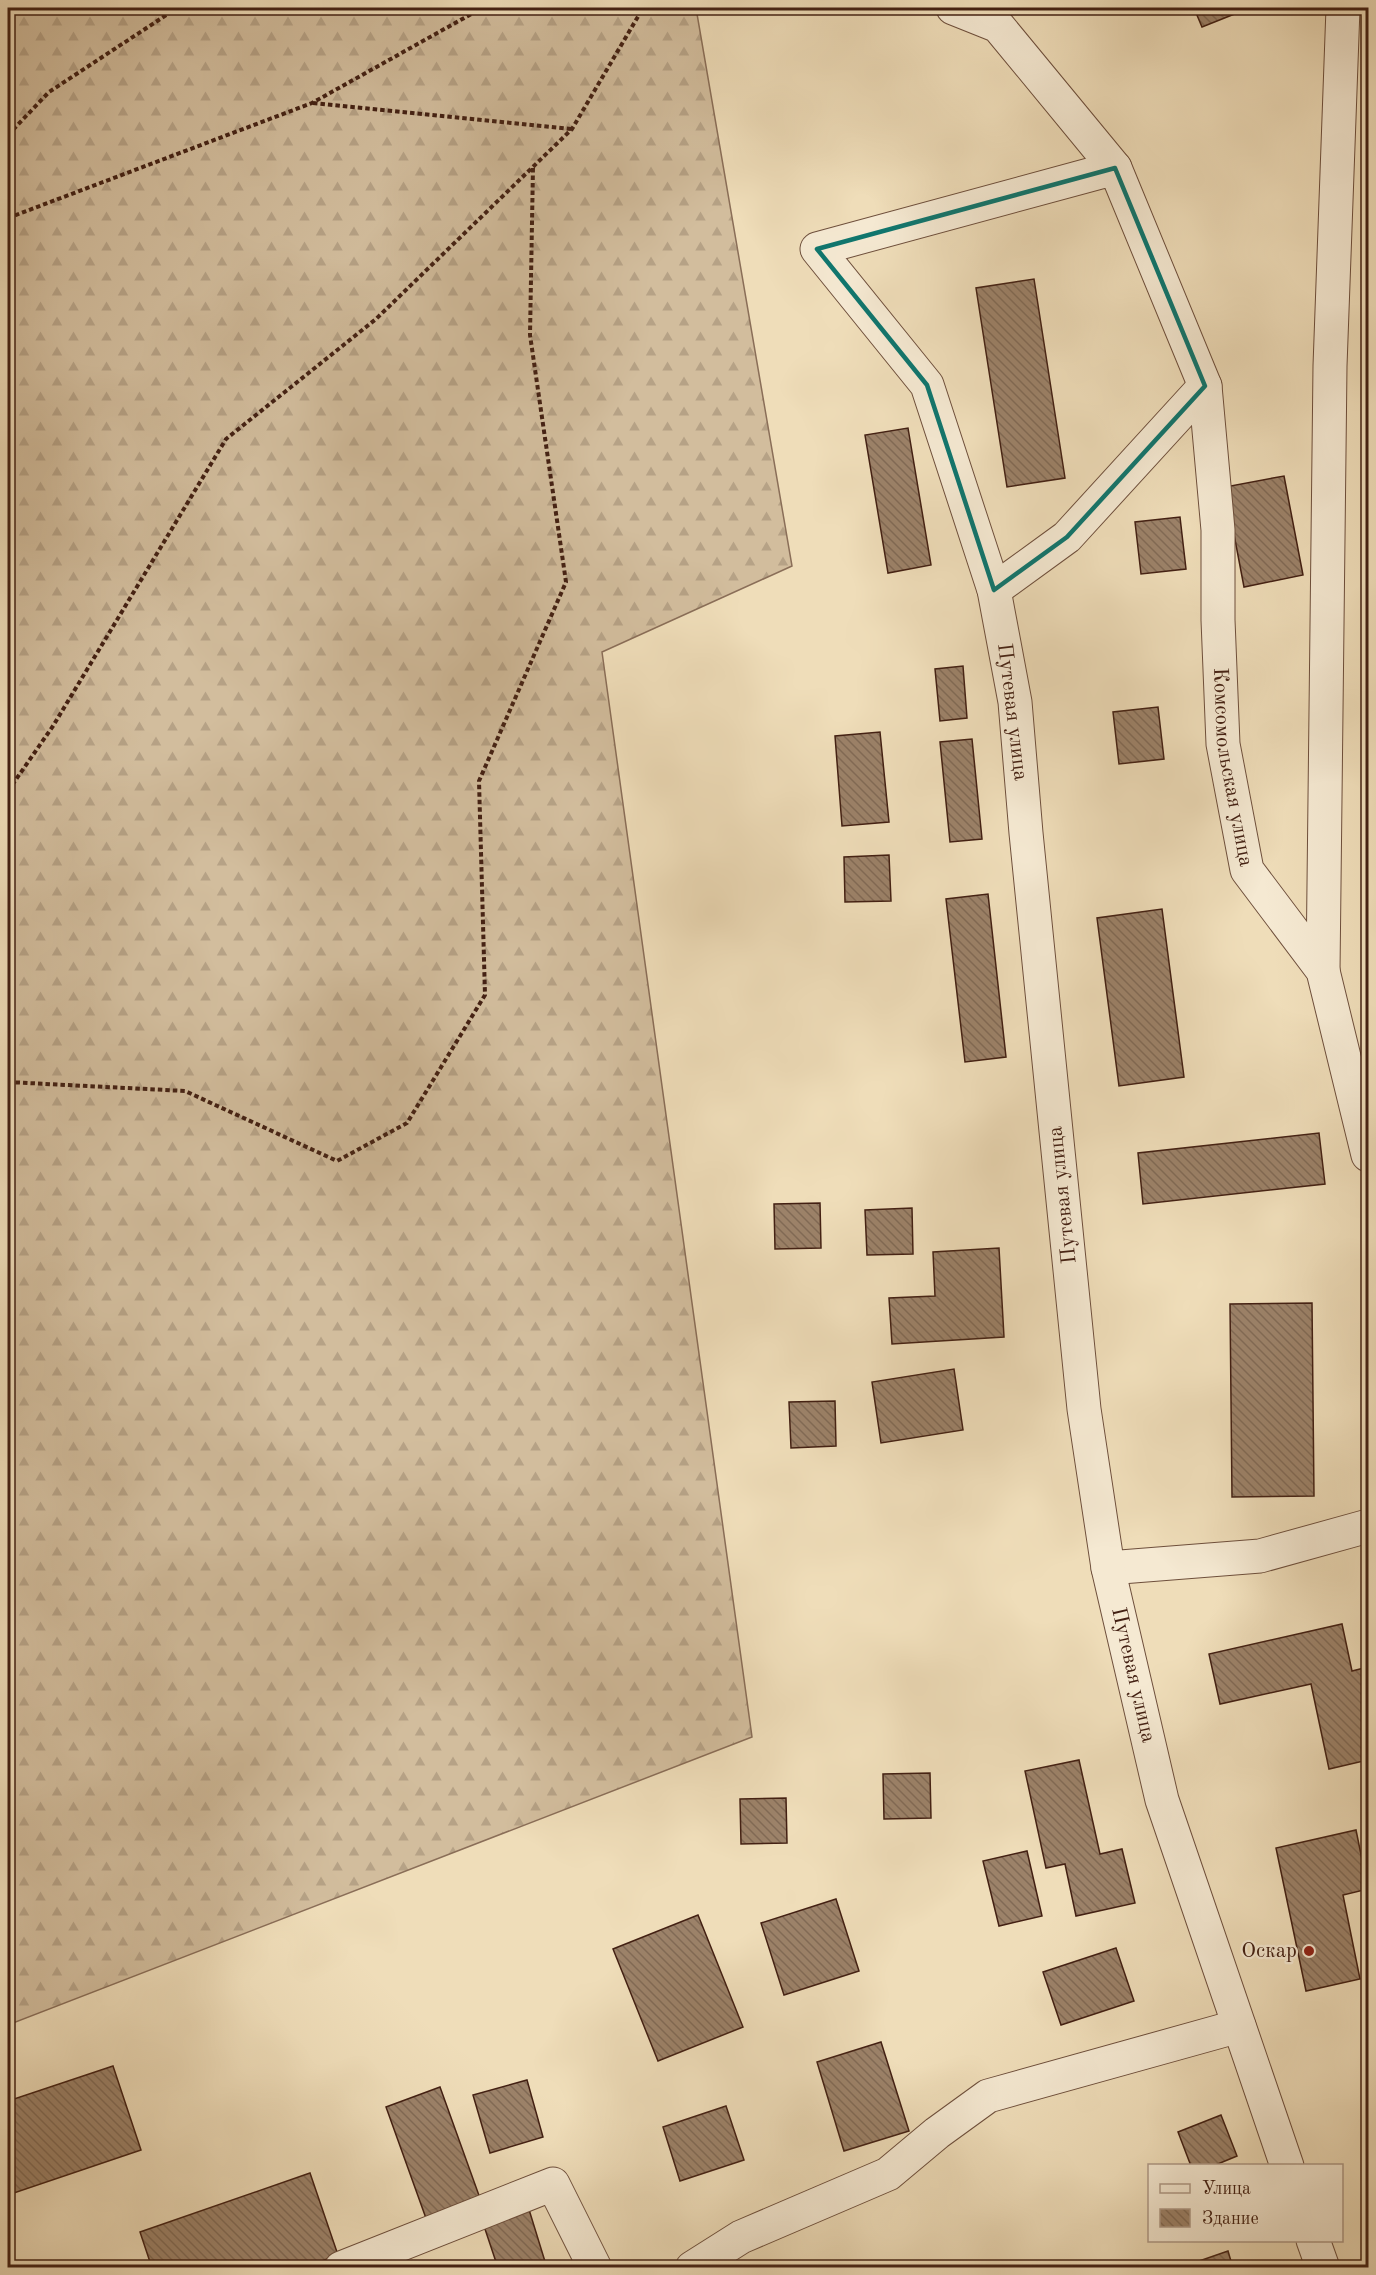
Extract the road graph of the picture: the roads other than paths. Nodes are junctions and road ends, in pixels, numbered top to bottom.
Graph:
1 (953, 8) edge
2 (1343, 8) edge
3 (1115, 168) junction
4 (1205, 386) junction
5 (994, 590) junction
6 (1323, 970) junction
7 (1368, 1155) edge
8 (1368, 1526) edge
9 (1108, 1568) junction
10 (1239, 2026) junction
11 (1286, 2164) edge
12 (1313, 2242) edge
13 (341, 2268) edge
14 (595, 2268) edge
15 (692, 2268) edge
16 (1323, 2268) edge

1 - 3 street, Комсомольская улица
2 - 6 street
3 - 4 street, Комсомольская улица
3 - 5 street, Путевая улица
4 - 5 street
4 - 6 street, Комсомольская улица
5 - 9 street, Путевая улица
6 - 7 street, Комсомольская улица
8 - 9 street
9 - 10 street, Путевая улица
10 - 11 street, Путевая улица
10 - 15 street
12 - 16 street
13 - 14 street

